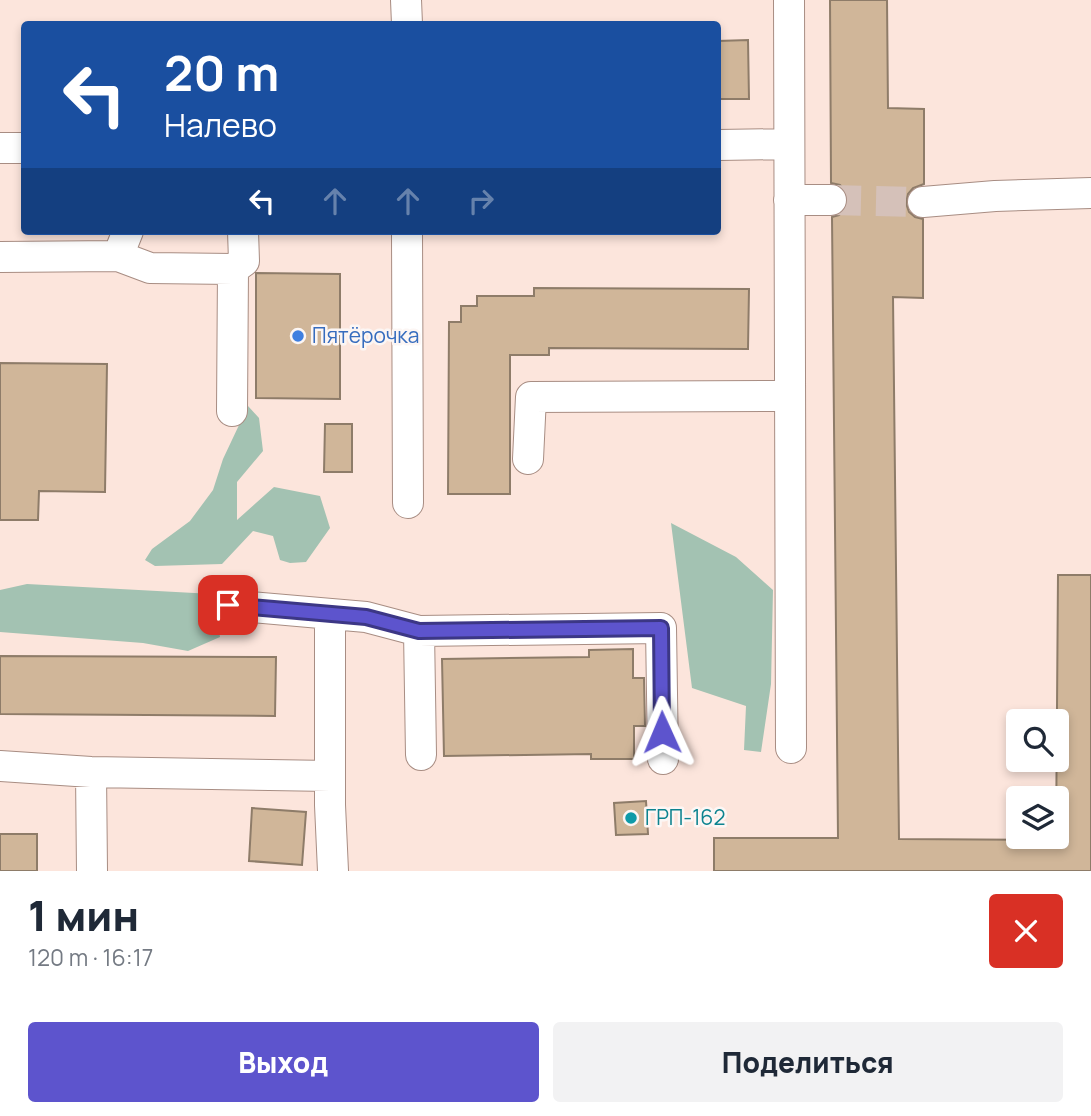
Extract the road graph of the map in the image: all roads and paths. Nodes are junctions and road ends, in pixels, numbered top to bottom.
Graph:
1 (407, 0) edge
2 (789, 0) edge
3 (407, 21) edge
4 (789, 144) junction
5 (721, 145) edge
6 (0, 148) edge
7 (21, 148) edge
8 (1091, 193) edge
9 (789, 200) junction
10 (831, 200) tunnel mouth
11 (923, 202) tunnel mouth
12 (243, 235) edge
13 (407, 235) edge
14 (123, 243) edge
15 (0, 257) edge
16 (233, 269) junction
17 (790, 396) junction
18 (232, 411) dead end
19 (528, 458) dead end
20 (408, 503) dead end
21 (228, 605) dead end
22 (330, 614) junction
23 (419, 631) junction
24 (791, 748) dead end
25 (421, 755) dead end
26 (663, 759) dead end
27 (0, 766) edge
28 (91, 772) junction
29 (330, 776) junction
30 (92, 871) edge
31 (333, 871) edge

1 - 3 lane
2 - 4 lane
4 - 5 lane
4 - 9 lane
6 - 7 lane
8 - 11 lane
9 - 10 lane
9 - 17 lane
12 - 16 lane
13 - 20 lane
14 - 15 lane
14 - 16 lane
16 - 18 lane
17 - 19 lane
17 - 24 lane
21 - 22 lane
22 - 23 lane
22 - 29 lane
23 - 25 lane
23 - 26 lane
27 - 28 lane
28 - 29 lane
28 - 30 lane
29 - 31 lane

